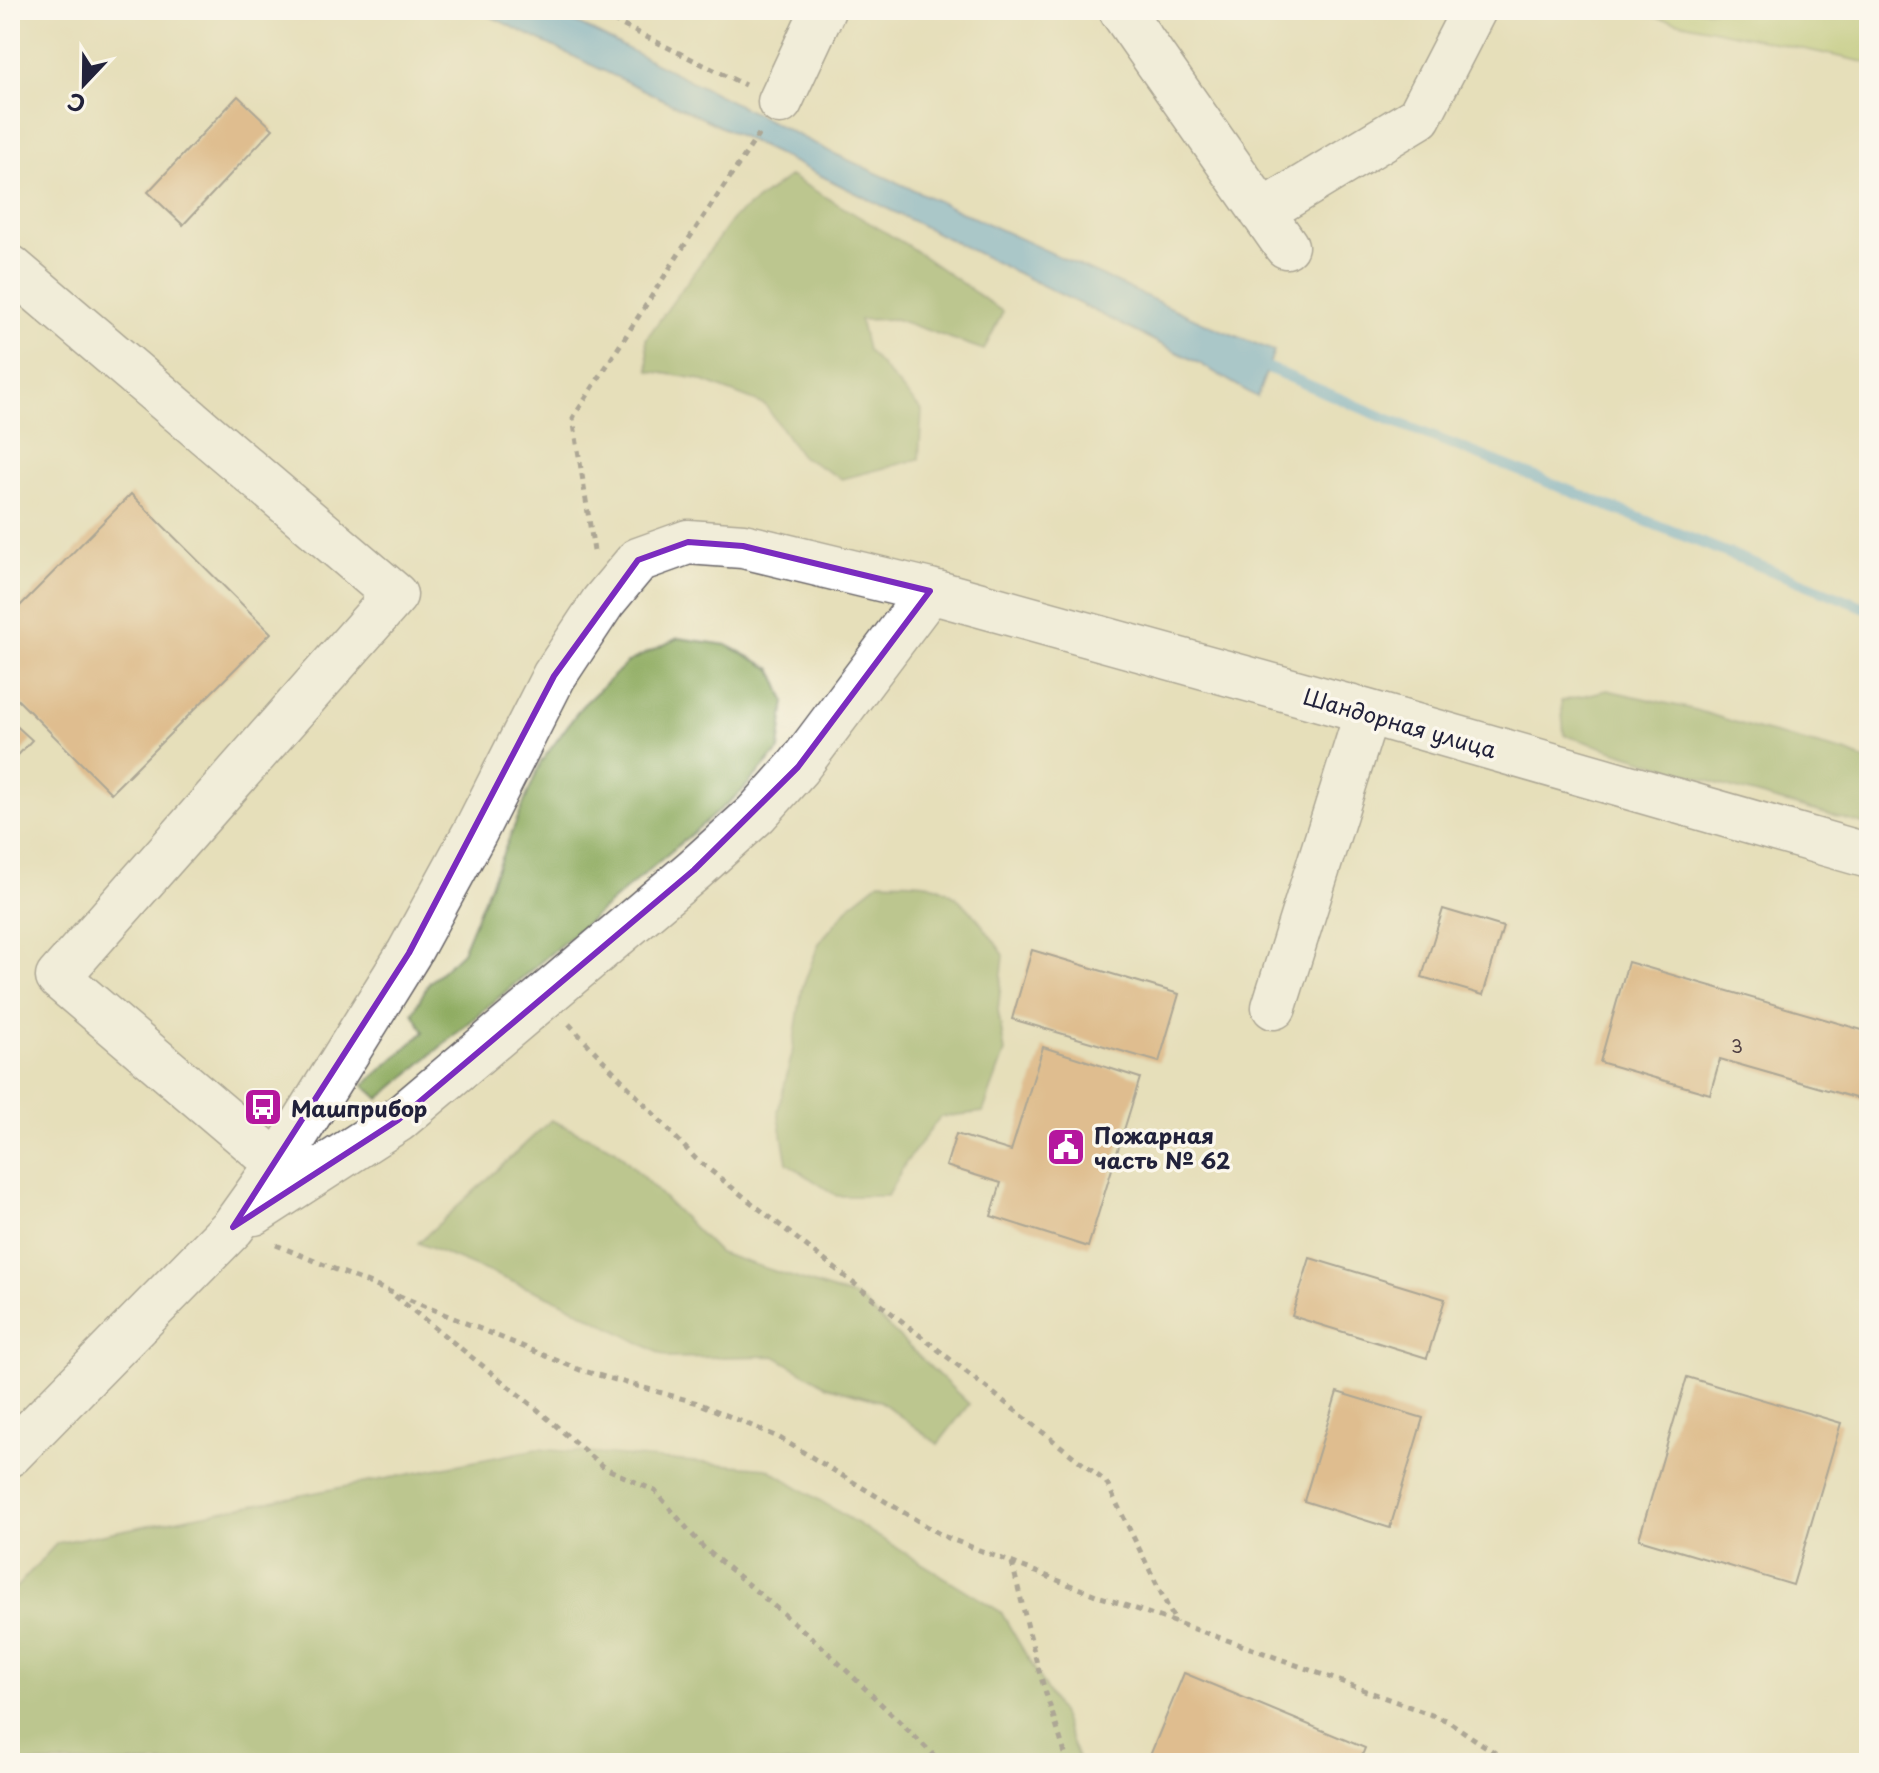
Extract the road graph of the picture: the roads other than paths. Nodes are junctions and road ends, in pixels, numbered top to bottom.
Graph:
1 (823, 10) edge
2 (1121, 10) edge
3 (1474, 10) edge
4 (780, 102) road end
5 (10, 267) edge
6 (930, 591) junction
7 (1367, 712) junction
8 (1869, 856) edge
9 (1274, 1007) dead end
10 (278, 1164) junction
11 (233, 1227) junction
12 (10, 1454) edge

1 - 4 street
2 - 3 street
5 - 10 street
6 - 7 street, Шандорная улица
6 - 10 street, Шандорная улица
6 - 11 street
7 - 8 street, Шандорная улица
7 - 9 street
10 - 11 street, Шандорная улица
11 - 12 street

